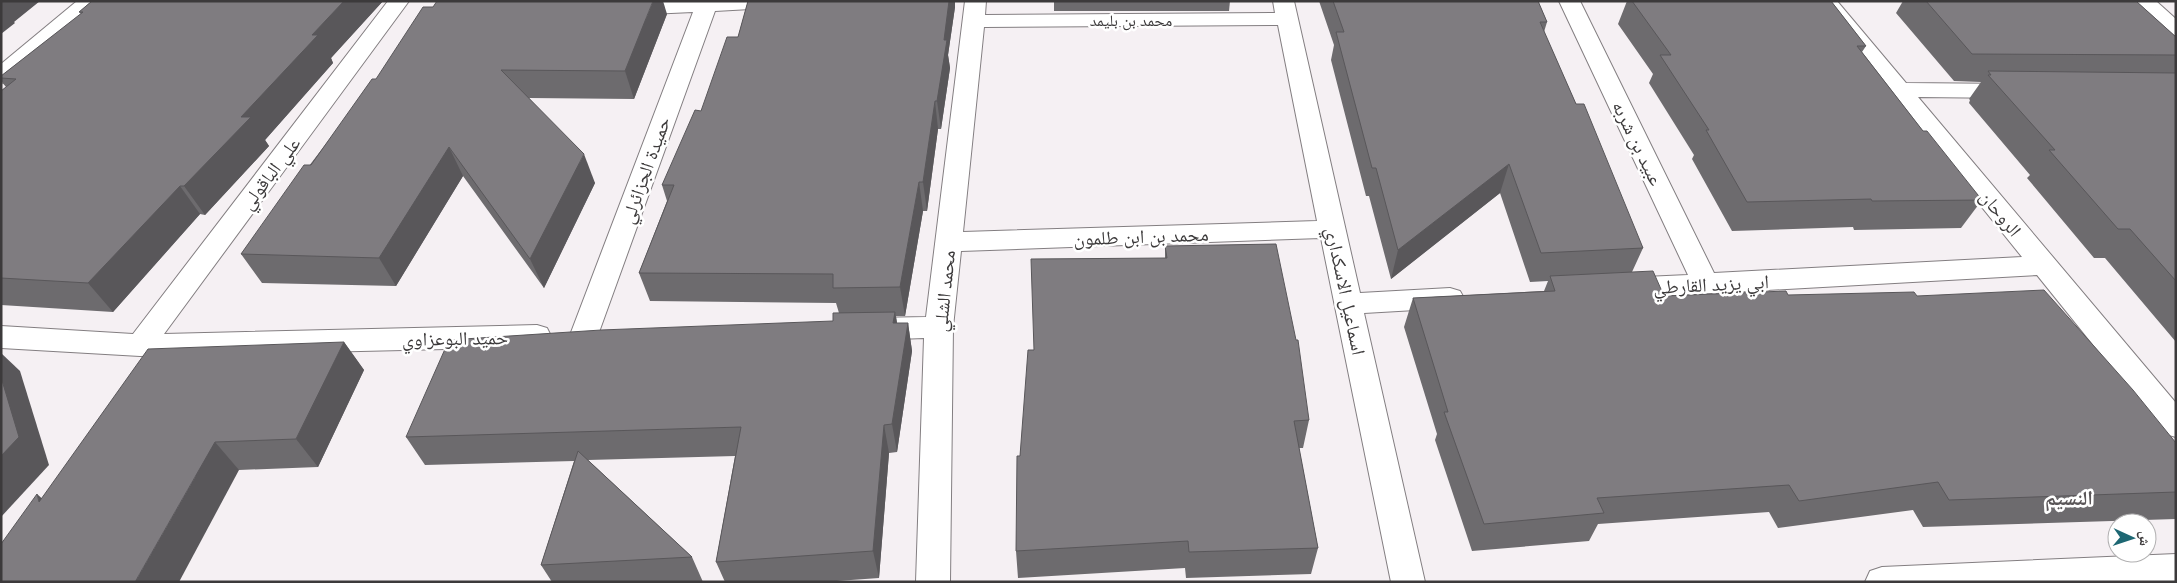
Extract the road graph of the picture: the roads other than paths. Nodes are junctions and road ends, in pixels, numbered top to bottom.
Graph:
1 (90, 1) edge
2 (788, 1) edge
3 (1569, 1) edge
4 (1826, 1) edge
5 (2143, 1) edge
6 (706, 6) junction
7 (607, 9) edge
8 (1285, 10) edge
9 (399, 11) edge
10 (975, 11) edge
11 (2176, 30) edge
12 (1, 76) edge
13 (1900, 90) junction
14 (2038, 91) edge
15 (1332, 229) junction
16 (949, 242) junction
17 (2043, 265) junction
18 (1706, 284) junction
19 (1597, 290) edge
20 (1478, 296) edge
21 (1348, 304) junction
22 (939, 327) junction
23 (850, 329) edge
24 (614, 334) edge
25 (584, 335) junction
26 (1, 336) edge
27 (140, 344) junction
28 (2176, 425) edge
29 (2176, 569) edge
30 (933, 582) edge
31 (1408, 582) edge
32 (1882, 582) edge

1 - 12 street
2 - 6 street
3 - 18 street, عبيد بن شربه
4 - 13 street, الروحان
5 - 11 street
6 - 7 street
6 - 25 street, حميدة الجزائرلي
8 - 10 street, محمد بن بليمد
8 - 15 street, اسماعيل الاسكداري
9 - 27 street, علي الباقولي
10 - 16 street, محمد الشلي
13 - 14 street
13 - 17 street, الروحان
15 - 16 street, محمد بن ابن طلمون
15 - 21 street, اسماعيل الاسكداري
16 - 22 street, محمد الشلي
17 - 18 street, ابي يزيد القارطي
17 - 28 street, الروحان
18 - 19 street, ابي يزيد القارطي
20 - 21 street
21 - 31 street, اسماعيل الاسكداري
22 - 23 street
22 - 30 street, محمد الشلي
24 - 25 street, حميد البوعزاوي
25 - 27 street, حميد البوعزاوي
26 - 27 street, حميد البوعزاوي
29 - 32 street

